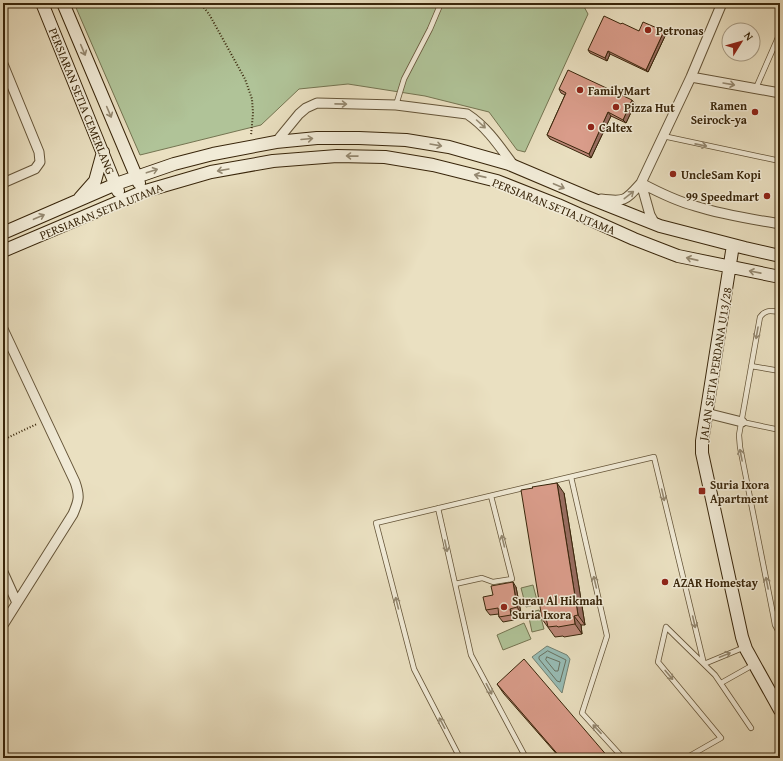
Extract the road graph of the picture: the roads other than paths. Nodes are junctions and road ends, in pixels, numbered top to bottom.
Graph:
1 (42, 3) edge
2 (63, 3) edge
3 (441, 3) edge
4 (722, 3) edge
5 (780, 33) edge
6 (3, 64) edge
7 (691, 77) junction
8 (756, 88) junction
9 (780, 93) edge
10 (396, 105) junction
11 (663, 136) junction
12 (276, 142) junction
13 (103, 152) junction
14 (780, 161) edge
15 (514, 166) junction
16 (137, 176) junction
17 (3, 182) edge
18 (641, 183) junction
19 (116, 184) junction
20 (142, 192) junction
21 (587, 197) junction
22 (122, 200) junction
23 (76, 201) junction
24 (655, 224) junction
25 (780, 224) edge
26 (3, 233) edge
27 (733, 245) junction
28 (3, 251) edge
29 (780, 256) edge
30 (730, 267) junction
31 (780, 277) edge
32 (780, 312) edge
33 (3, 329) edge
34 (752, 366) junction
35 (780, 371) edge
36 (706, 413) junction
37 (742, 422) junction
38 (780, 430) edge
39 (571, 477) junction
40 (491, 496) junction
41 (438, 508) junction
42 (3, 572) edge
43 (455, 584) junction
44 (17, 603) junction
45 (780, 613) edge
46 (773, 614) junction
47 (3, 625) edge
48 (780, 634) edge
49 (745, 647) junction
50 (704, 664) junction
51 (755, 665) junction
52 (720, 683) junction
53 (780, 710) edge
54 (751, 728) dead end
55 (460, 758) edge
56 (526, 758) edge
57 (623, 758) edge
58 (686, 758) edge

1 - 13 street, PERSIARAN SETIA CEMERLANG
2 -> 16 street, PERSIARAN SETIA CEMERLANG
3 - 10 lane
4 - 7 street
5 - 8 lane
6 - 17 street
7 -> 8 street
7 - 11 street
8 - 9 street
12 -> 10 street
10 -> 15 street
11 -> 14 lane
11 - 18 street
12 -> 15 street, PERSIARAN SETIA UTAMA
16 -> 12 street, PERSIARAN SETIA UTAMA
13 - 19 street, PERSIARAN SETIA CEMERLANG
13 - 23 street
15 -> 21 street, PERSIARAN SETIA UTAMA
16 - 19 street, PERSIARAN SETIA UTAMA
16 - 20 street, PERSIARAN SETIA CEMERLANG
21 -> 18 street
18 - 24 street
18 - 25 street
19 - 22 street, PERSIARAN SETIA CEMERLANG
19 - 23 street, PERSIARAN SETIA UTAMA
20 - 22 street, PERSIARAN SETIA UTAMA
30 -> 20 street, PERSIARAN SETIA UTAMA
21 - 24 street, PERSIARAN SETIA UTAMA
22 - 28 street, PERSIARAN SETIA UTAMA
26 -> 23 street, PERSIARAN SETIA UTAMA
24 - 27 street, PERSIARAN SETIA UTAMA
27 - 29 street, PERSIARAN SETIA UTAMA
27 - 30 street, JALAN SETIA PERDANA U13/28
31 -> 30 street, PERSIARAN SETIA UTAMA
30 - 36 street, JALAN SETIA PERDANA U13/28
32 -> 34 lane
33 - 44 street
34 - 35 lane
34 - 37 lane
36 - 37 street
36 - 49 street, JALAN SETIA PERDANA U13/28
37 - 38 lane
46 -> 37 lane
39 - 40 lane
39 -> 50 lane
57 -> 39 lane
40 - 41 lane
43 -> 40 lane
41 -> 43 lane
55 -> 41 lane
42 - 44 street
43 -> 56 lane
44 - 47 street
45 - 46 lane
46 - 48 lane
50 -> 49 lane
49 - 51 street, JALAN SETIA PERDANA U13/28
50 - 52 lane
50 -> 58 lane
51 - 52 lane
51 - 53 street, JALAN SETIA PERDANA U13/28
52 - 54 lane

